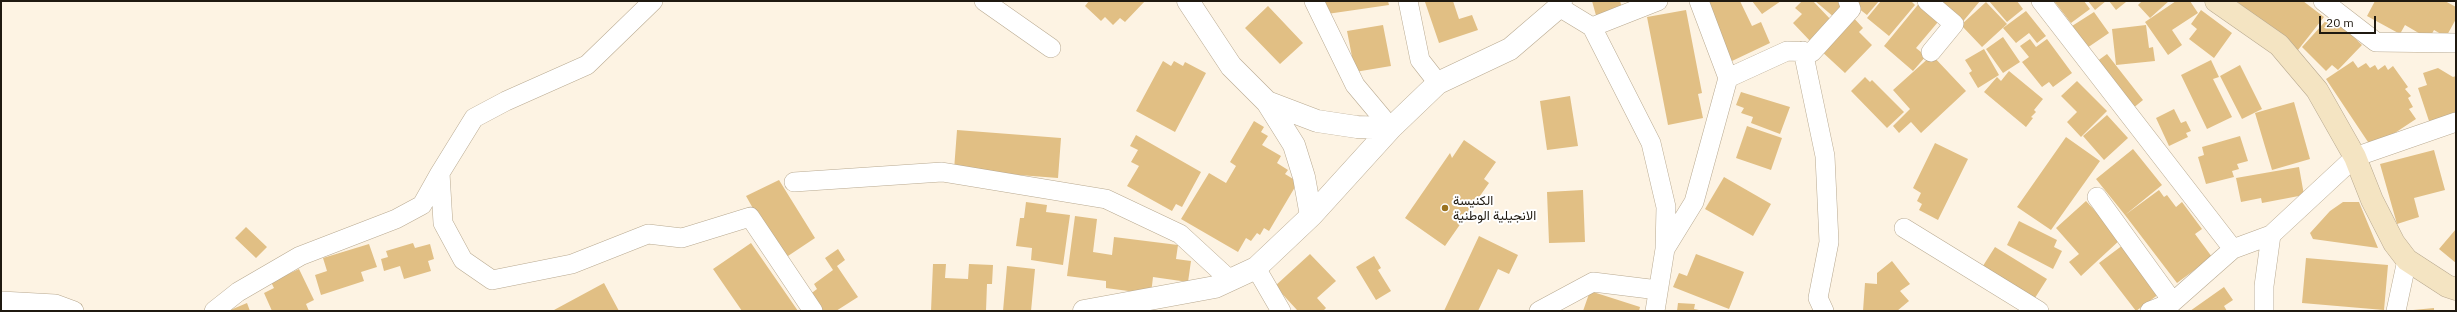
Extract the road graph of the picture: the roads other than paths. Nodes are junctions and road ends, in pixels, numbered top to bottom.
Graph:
1 (652, 1) edge
2 (984, 1) edge
3 (1188, 1) edge
4 (1314, 1) edge
5 (1408, 1) edge
6 (1658, 1) edge
7 (1698, 1) edge
8 (1848, 1) edge
9 (1927, 1) edge
10 (2041, 1) edge
11 (2323, 1) edge
12 (2221, 3) edge
13 (1560, 4) edge
14 (1592, 27) junction
15 (2456, 43) edge
16 (1051, 48) dead end
17 (1803, 51) junction
18 (1931, 52) dead end
19 (1728, 78) junction
20 (1438, 83) junction
21 (1267, 102) junction
22 (2456, 122) edge
23 (1391, 128) junction
24 (2356, 157) junction
25 (440, 173) junction
26 (794, 182) dead end
27 (2097, 197) dead end
28 (1311, 216) junction
29 (1904, 228) dead end
30 (2271, 235) junction
31 (1665, 249) junction
32 (2233, 249) junction
33 (2407, 260) junction
34 (1256, 268) junction
35 (1230, 280) junction
36 (2456, 289) edge
37 (1658, 290) junction
38 (1, 301) edge
39 (2172, 302) junction
40 (74, 311) edge
41 (214, 311) edge
42 (813, 311) edge
43 (1084, 311) edge
44 (1281, 311) edge
45 (1539, 311) edge
46 (1655, 311) edge
47 (1824, 311) edge
48 (2039, 311) edge
49 (2150, 311) edge
50 (2264, 311) edge
51 (2396, 311) edge

1 - 25 street
2 - 16 street
3 - 21 street
4 - 23 street
5 - 20 street
6 - 14 street
7 - 19 street
8 - 17 street
9 - 18 street
10 - 32 street
11 - 15 street
12 - 24 main road
13 - 14 street
13 - 20 street
14 - 31 street
17 - 19 street
17 - 47 street
19 - 31 street
20 - 23 street
21 - 23 street
21 - 28 street
22 - 24 street
23 - 28 street
24 - 30 street
24 - 33 main road
25 - 41 street
25 - 42 street
26 - 35 street
27 - 39 street
28 - 34 street
29 - 48 street
30 - 32 street
30 - 50 street
31 - 37 street
32 - 39 street
33 - 36 main road
33 - 51 street
34 - 35 street
34 - 44 street
35 - 43 street
37 - 45 street
37 - 46 street
38 - 40 street
39 - 49 street

